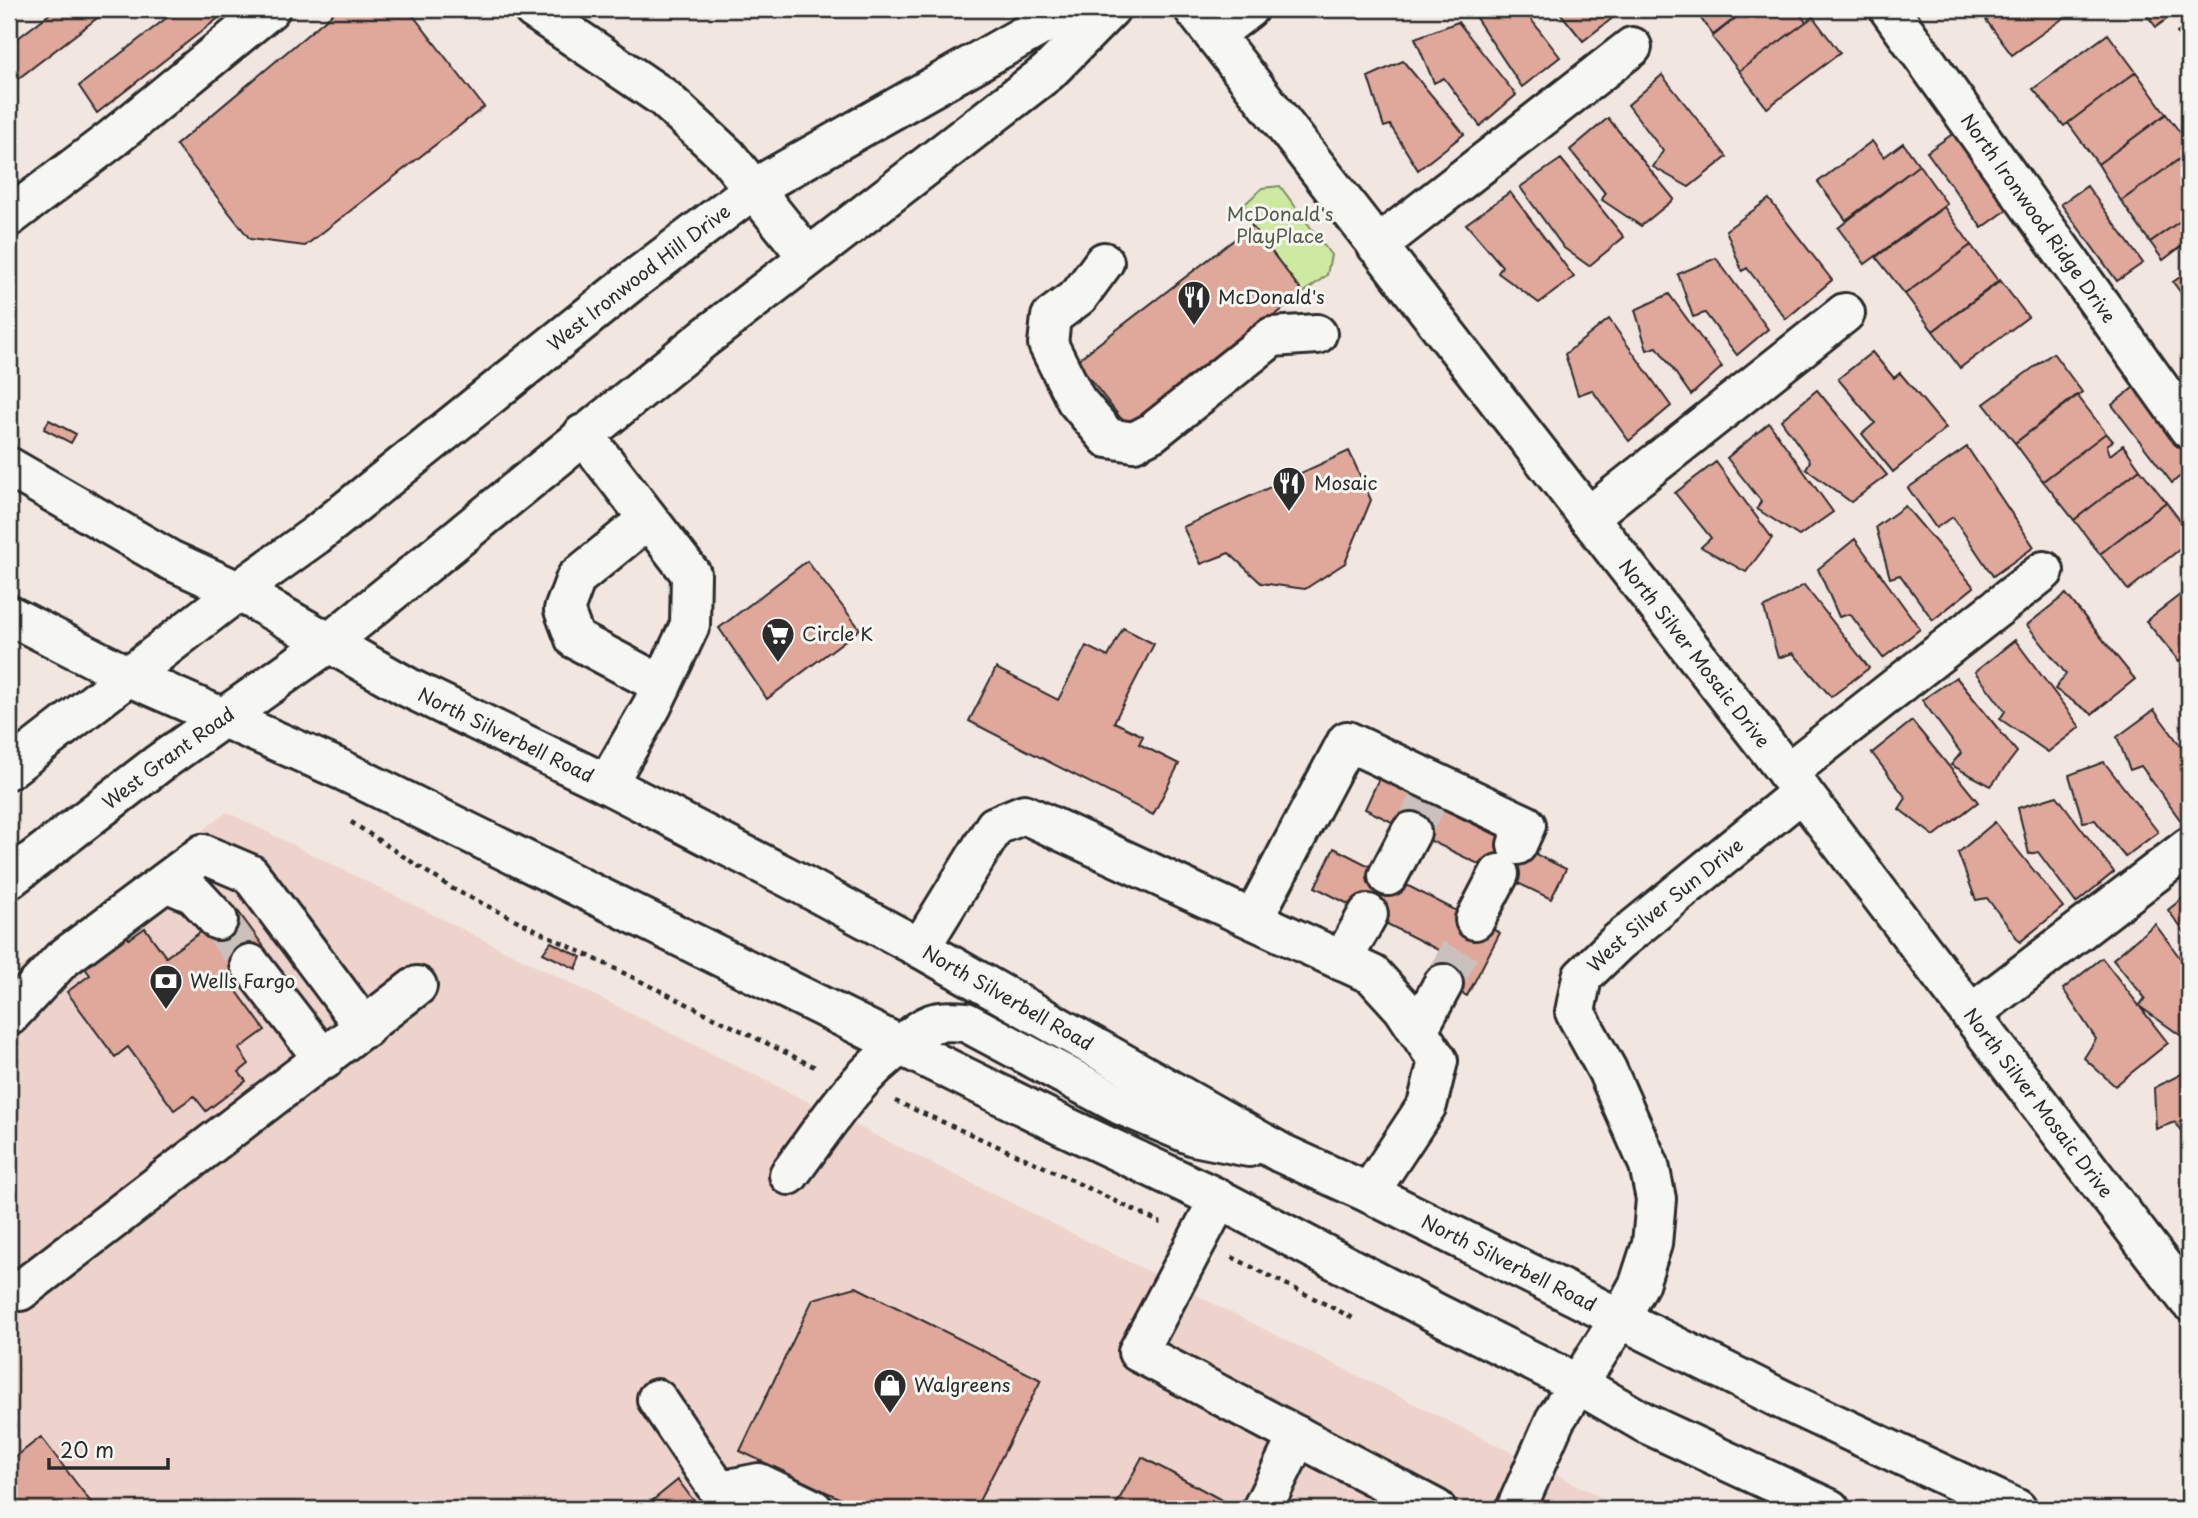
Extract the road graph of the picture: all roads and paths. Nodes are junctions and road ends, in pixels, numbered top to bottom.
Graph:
1 (270, 9) edge
2 (289, 9) edge
3 (520, 9) edge
4 (1071, 9) edge
5 (1110, 9) edge
6 (1248, 9) edge
7 (1889, 9) edge
8 (546, 18) edge
9 (1204, 22) edge
10 (1632, 47) dead end
11 (210, 59) junction
12 (753, 189) junction
13 (9, 217) edge
14 (1377, 246) junction
15 (808, 257) junction
16 (1104, 262) dead end
17 (1845, 313) dead end
18 (1317, 334) dead end
19 (2189, 429) edge
20 (583, 434) junction
21 (9, 467) edge
22 (1588, 517) junction
23 (648, 519) junction
24 (2044, 572) dead end
25 (238, 591) junction
26 (9, 615) edge
27 (330, 642) junction
28 (128, 676) junction
29 (662, 685) junction
30 (223, 719) junction
31 (9, 769) edge
32 (607, 783) junction
33 (1794, 783) junction
34 (1426, 806) junction
35 (347, 819) dead end
36 (2189, 847) edge
37 (1388, 876) dead end
38 (9, 879) edge
39 (166, 882) junction
40 (1368, 914) dead end
41 (1253, 919) junction
42 (218, 920) tunnel mouth
43 (1475, 920) tunnel mouth
44 (920, 948) junction
45 (1342, 961) junction
46 (250, 964) tunnel mouth
47 (1443, 984) tunnel mouth
48 (417, 986) dead end
49 (1970, 1014) junction
50 (9, 1017) edge
51 (365, 1028) junction
52 (1418, 1030) junction
53 (900, 1046) junction
54 (324, 1060) junction
55 (797, 1060) dead end
56 (904, 1105) dead end
57 (1281, 1153) junction
58 (789, 1175) dead end
59 (1369, 1193) junction
60 (1219, 1199) junction
61 (1135, 1210) dead end
62 (18, 1301) edge
63 (2189, 1301) edge
64 (1621, 1317) junction
65 (1578, 1384) junction
66 (657, 1399) dead end
67 (1298, 1436) junction
68 (734, 1500) edge
69 (813, 1509) edge
70 (1262, 1509) edge
71 (1436, 1509) edge
72 (1516, 1509) edge
73 (1830, 1509) edge
74 (2017, 1509) edge

1 - 11 main road
2 - 11 main road
3 - 8 main road
4 - 12 main road, West Ironwood Hill Drive
5 - 15 main road
6 - 9 main road
7 - 19 main road, North Ironwood Ridge Drive
8 - 12 main road
9 - 14 main road, North Silver Mosaic Drive
10 - 14 main road
11 - 13 main road
12 - 15 main road
12 - 25 main road, West Ironwood Hill Drive
14 - 22 main road, North Silver Mosaic Drive
15 - 20 main road
16 - 18 main road
17 - 22 main road
20 - 23 main road
20 - 27 main road
21 - 25 main road, North Silverbell Road
22 - 33 main road, North Silver Mosaic Drive
23 - 29 main road
23 - 29 main road
24 - 33 main road, West Silver Sun Drive
25 - 27 main road, North Silverbell Road
25 - 28 main road
26 - 28 main road
27 - 30 main road, West Grant Road
27 - 32 main road, North Silverbell Road
28 - 30 main road
28 - 31 main road
29 - 32 main road
30 - 38 main road, West Grant Road
30 - 53 main road
32 - 44 main road, North Silverbell Road
33 - 49 main road, North Silver Mosaic Drive
33 - 64 main road, West Silver Sun Drive
34 - 37 main road
34 - 41 main road
34 - 43 main road
35 - 55 path
36 - 49 main road
39 - 42 main road
39 - 50 main road
39 - 51 main road
40 - 45 main road
41 - 44 main road
41 - 45 main road
44 - 57 main road, North Silverbell Road
45 - 52 main road
46 - 54 main road
47 - 52 main road
48 - 51 main road
49 - 63 main road, North Silver Mosaic Drive
51 - 54 main road
52 - 59 main road
53 - 57 main road
53 - 58 main road
53 - 60 main road
54 - 62 main road
56 - 61 path
57 - 59 main road, North Silverbell Road
59 - 64 main road, North Silverbell Road
60 - 65 main road
60 - 67 main road
64 - 65 main road, West Silver Sun Drive
64 - 74 main road, North Silverbell Road
65 - 72 main road, West Silver Sun Drive
65 - 73 main road
66 - 68 main road
67 - 70 main road
67 - 71 main road
68 - 69 main road

